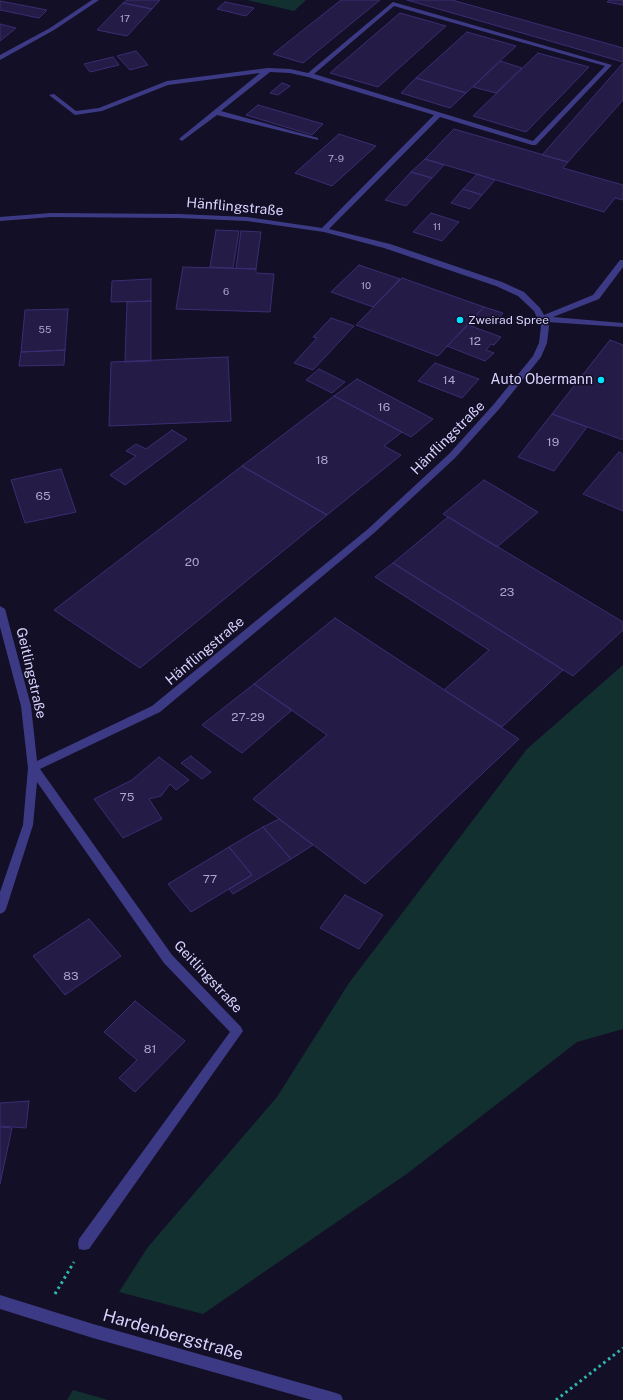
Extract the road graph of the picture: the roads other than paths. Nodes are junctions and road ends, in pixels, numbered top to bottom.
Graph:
1 (96, 0) edge
2 (0, 58) edge
3 (268, 70) junction
4 (309, 75) junction
5 (52, 95) dead end
6 (215, 112) junction
7 (438, 115) junction
8 (182, 139) dead end
9 (316, 139) dead end
10 (0, 219) edge
11 (324, 230) junction
12 (623, 262) edge
13 (542, 319) junction
14 (623, 325) edge
15 (0, 609) edge
16 (34, 768) junction
17 (0, 908) edge
18 (84, 1244) road end
19 (0, 1302) edge
20 (336, 1400) edge

1 - 2 street
3 - 4 street
3 - 5 street
3 - 6 street
4 - 7 street
4 - 7 street
6 - 8 street
6 - 9 street
7 - 11 street
10 - 11 street, Hänflingstraße
11 - 13 street, Hänflingstraße
12 - 13 street
13 - 14 street
13 - 16 street, Hänflingstraße
15 - 16 street, Geitlingstraße
16 - 17 street, Geitlingstraße
16 - 18 street, Geitlingstraße
19 - 20 street, Hardenbergstraße

